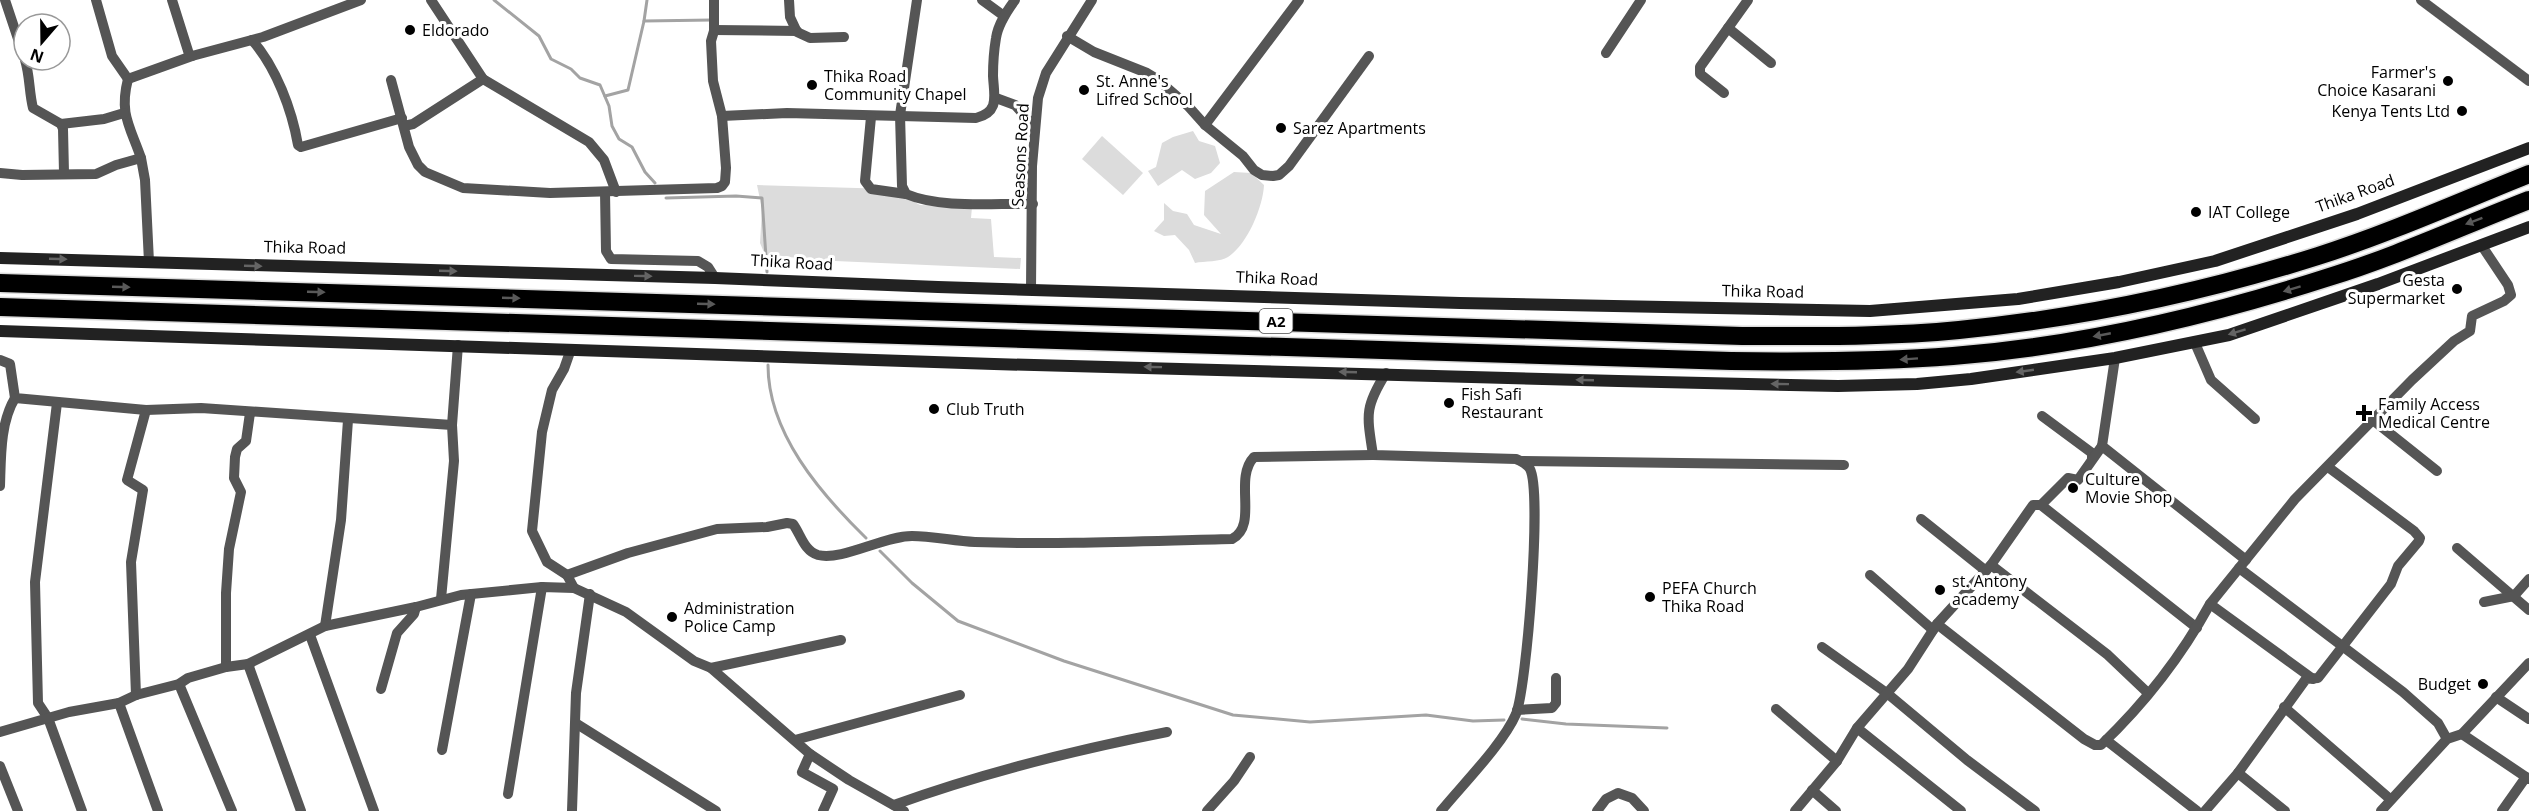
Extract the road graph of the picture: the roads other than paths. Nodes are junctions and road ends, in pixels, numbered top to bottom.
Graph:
1 (5, 0) edge
2 (96, 0) edge
3 (172, 0) edge
4 (361, 0) edge
5 (431, 0) edge
6 (714, 0) edge
7 (789, 0) edge
8 (917, 0) edge
9 (982, 0) edge
10 (1015, 0) edge
11 (1092, 0) edge
12 (1299, 0) edge
13 (1641, 0) edge
14 (1748, 0) edge
15 (2421, 0) edge
16 (1004, 16) junction
17 (12, 22) edge
18 (1728, 28) junction
19 (714, 30) junction
20 (797, 31) junction
21 (1067, 36) junction
22 (844, 37) dead end
23 (252, 40) junction
24 (1606, 53) dead end
25 (192, 56) junction
26 (1369, 56) dead end
27 (1771, 63) dead end
28 (29, 72) edge
29 (128, 79) junction
30 (483, 79) junction
31 (391, 80) dead end
32 (2529, 81) edge
33 (1724, 93) dead end
34 (996, 98) junction
35 (124, 113) junction
36 (900, 115) junction
37 (722, 116) junction
38 (871, 117) junction
39 (403, 122) junction
40 (61, 124) junction
41 (1205, 125) junction
42 (1035, 127) junction
43 (2529, 148) edge
44 (141, 158) junction
45 (0, 173) edge
46 (64, 173) junction
47 (2529, 174) edge
48 (611, 192) junction
49 (906, 194) junction
50 (2529, 200) edge
51 (1033, 204) junction
52 (2529, 227) edge
53 (2482, 246) junction
54 (0, 258) edge
55 (149, 262) junction
56 (715, 278) junction
57 (0, 283) edge
58 (1031, 290) junction
59 (0, 308) edge
60 (0, 331) edge
61 (2194, 343) junction
62 (458, 345) junction
63 (572, 349) junction
64 (2115, 358) junction
65 (0, 360) edge
66 (1386, 373) junction
67 (15, 398) junction
68 (57, 403) junction
69 (146, 410) junction
70 (250, 413) junction
71 (2042, 416) dead end
72 (2255, 419) dead end
73 (348, 420) junction
74 (2373, 420) junction
75 (452, 425) junction
76 (2102, 446) junction
77 (1373, 455) junction
78 (2092, 459) junction
79 (1521, 461) junction
80 (1844, 465) dead end
81 (2328, 467) junction
82 (2437, 471) dead end
83 (0, 486) edge
84 (2041, 505) junction
85 (1921, 519) dead end
86 (2457, 548) dead end
87 (2242, 564) junction
88 (1988, 568) junction
89 (567, 575) junction
90 (1870, 575) dead end
91 (2529, 579) edge
92 (542, 587) junction
93 (574, 588) junction
94 (471, 594) junction
95 (590, 594) junction
96 (2514, 596) junction
97 (441, 599) junction
98 (2484, 603) dead end
99 (2210, 604) junction
100 (416, 607) junction
101 (2529, 610) edge
102 (325, 626) junction
103 (1935, 627) junction
104 (2197, 628) junction
105 (310, 635) junction
106 (841, 640) dead end
107 (2342, 645) junction
108 (1822, 647) dead end
109 (2529, 663) edge
110 (248, 664) junction
111 (226, 667) junction
112 (711, 668) junction
113 (1556, 678) dead end
114 (2313, 679) junction
115 (180, 684) junction
116 (381, 689) dead end
117 (2148, 693) junction
118 (1888, 694) junction
119 (136, 695) junction
120 (960, 695) dead end
121 (2496, 697) junction
122 (119, 703) junction
123 (2284, 707) junction
124 (1517, 710) junction
125 (1776, 710) dead end
126 (48, 718) junction
127 (2529, 719) edge
128 (577, 724) junction
129 (1857, 728) junction
130 (0, 732) edge
131 (1167, 732) dead end
132 (2463, 734) junction
133 (2447, 739) junction
134 (795, 740) junction
135 (2106, 740) junction
136 (442, 750) dead end
137 (810, 754) junction
138 (1250, 757) dead end
139 (1837, 761) junction
140 (0, 766) edge
141 (2238, 773) junction
142 (2528, 778) edge
143 (1812, 790) junction
144 (508, 794) dead end
145 (2390, 799) junction
146 (899, 808) edge
147 (575, 809) edge
148 (2032, 810) edge
149 (18, 811) edge
150 (81, 811) edge
151 (158, 811) edge
152 (232, 811) edge
153 (301, 811) edge
154 (374, 811) edge
155 (716, 811) edge
156 (824, 811) edge
157 (1207, 811) edge
158 (1441, 811) edge
159 (1597, 811) edge
160 (1644, 811) edge
161 (1795, 811) edge
162 (1836, 811) edge
163 (1961, 811) edge
164 (2198, 811) edge
165 (2205, 811) edge
166 (2285, 811) edge
167 (2380, 811) edge
168 (2502, 811) edge

1 - 17 street
2 - 29 street
3 - 25 street
4 - 23 street
5 - 30 street
6 - 19 street
7 - 20 street
8 - 36 street
9 - 16 street
10 - 16 street
11 - 21 street, Seasons Road
12 - 41 street
13 - 24 street
14 - 18 street
15 - 32 street
16 - 34 street
18 - 27 street
18 - 33 street
19 - 20 street
19 - 37 street
20 - 22 street
21 - 41 street
21 - 42 street, Seasons Road
23 - 25 street
23 - 39 street
25 - 29 street
26 - 41 street
28 - 40 street
29 - 35 street
30 - 39 street
30 - 48 street
31 - 39 street
34 - 36 street
34 - 42 street
35 - 40 street
35 - 44 street
36 - 38 street
36 - 49 street
37 - 38 street
37 - 48 street
38 - 49 street
39 - 48 street
40 - 46 street
42 - 51 street, Seasons Road
43 - 58 main road, Thika Road
44 - 46 street
44 - 55 street
45 - 46 street
57 -> 47 highway, A2
48 - 56 street
49 - 51 street
50 -> 59 highway, A2
51 - 58 street, Seasons Road
52 - 53 main road
53 -> 61 main road
53 - 74 street
54 -> 55 main road, Thika Road
55 -> 56 main road, Thika Road
56 - 58 main road, Thika Road
60 - 62 main road
61 - 64 main road
61 - 72 street
62 - 63 main road
62 - 75 street
66 -> 63 main road
63 - 89 street
64 -> 66 main road
64 - 76 street
65 - 67 street
66 - 77 street
67 - 68 street
67 - 83 street
68 - 69 street
68 - 126 street
69 - 70 street
69 - 119 street
70 - 73 street
70 - 111 street
71 - 78 street
73 - 75 street
73 - 102 street
74 - 81 street
74 - 82 street
75 - 97 street
76 - 78 street
76 - 87 street
77 - 79 street
77 - 89 street
78 - 84 street
79 - 80 street
79 - 124 street
81 - 87 street
81 - 107 street
84 - 88 street
84 - 104 street
85 - 88 street
86 - 96 street
87 - 99 street
87 - 107 street
88 - 103 street
88 - 117 street
89 - 93 street
90 - 103 street
91 - 96 street
92 - 93 street
92 - 94 street
92 - 144 street
93 - 95 street
94 - 97 street
94 - 136 street
95 - 112 street
95 - 128 street
96 - 98 street
96 - 101 street
97 - 100 street
99 - 104 street
99 - 114 street
100 - 102 street
100 - 116 street
102 - 105 street
103 - 118 street
103 - 135 street
104 - 117 street
105 - 110 street
105 - 154 street
106 - 112 street
107 - 114 street
107 - 133 street
108 - 118 street
109 - 121 street
110 - 111 street
110 - 153 street
111 - 115 street
112 - 134 street
113 - 124 street
114 - 123 street
115 - 119 street
115 - 152 street
117 - 135 street
118 - 129 street
118 - 148 street
119 - 122 street
120 - 134 street
121 - 127 street
121 - 132 street
122 - 126 street
122 - 151 street
123 - 141 street
123 - 145 street
124 - 158 street
125 - 139 street
126 - 130 street
126 - 150 street
128 - 147 street
128 - 155 street
129 - 139 street
129 - 163 street
131 - 146 street
132 - 133 street
132 - 142 street
133 - 145 street
134 - 137 street
135 - 164 street
137 - 146 street
137 - 156 street
138 - 157 street
139 - 143 street
140 - 149 street
141 - 165 street
141 - 166 street
142 - 168 street
143 - 161 street
143 - 162 street
145 - 167 street
159 - 160 street

